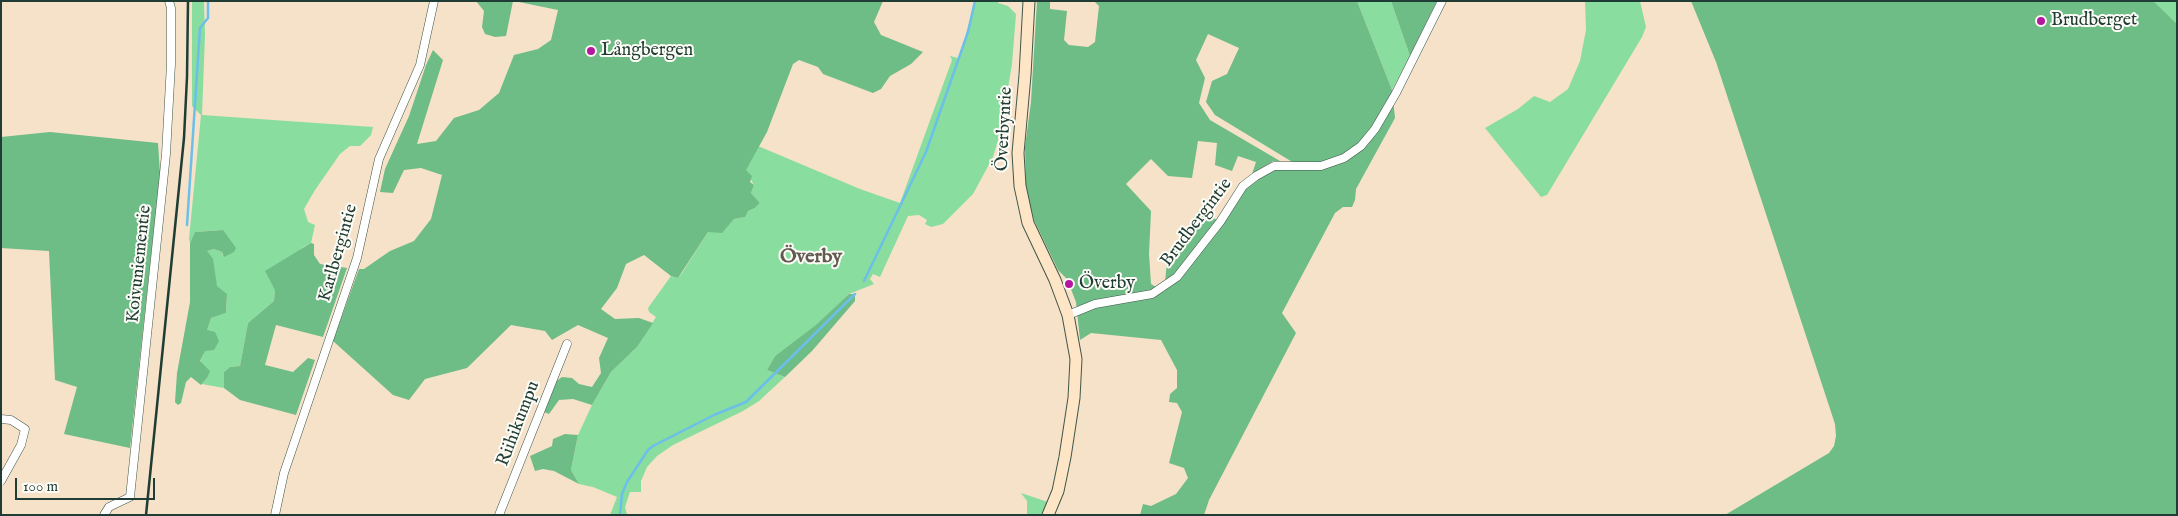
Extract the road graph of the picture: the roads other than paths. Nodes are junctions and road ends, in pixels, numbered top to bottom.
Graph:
1 (168, 1) edge
2 (434, 1) edge
3 (1029, 1) edge
4 (1442, 1) edge
5 (1068, 316) junction
6 (567, 344) dead end
7 (1, 420) edge
8 (1, 481) edge
9 (104, 515) edge
10 (275, 515) edge
11 (499, 515) edge
12 (1048, 515) edge

1 - 9 street, Koivuniementie
2 - 10 street, Karlbergintie
3 - 5 street, Överbyntie
4 - 5 street, Brudbergintie
5 - 12 street, Överbyntie
6 - 11 street, Riihikumpu
7 - 8 street

